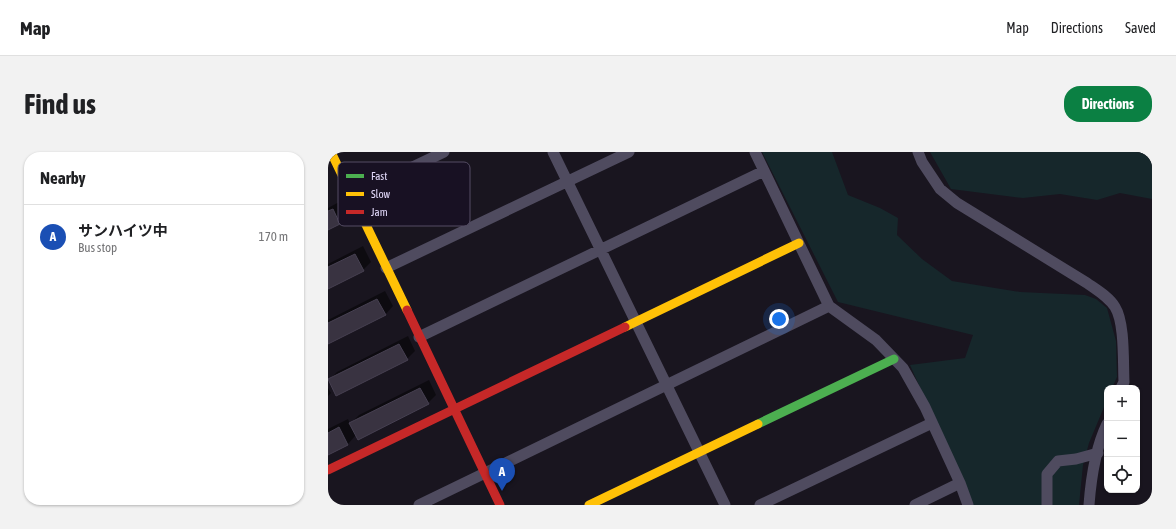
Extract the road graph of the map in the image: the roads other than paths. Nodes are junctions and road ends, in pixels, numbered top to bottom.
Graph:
1 (331, 152) edge
2 (444, 152) edge
3 (553, 152) edge
4 (629, 152) edge
5 (755, 152) edge
6 (918, 152) edge
7 (423, 162) edge
8 (338, 167) edge
9 (764, 171) junction
10 (567, 182) junction
11 (366, 226) edge
12 (799, 243) junction
13 (601, 250) junction
14 (386, 268) junction
15 (829, 306) junction
16 (636, 321) junction
17 (420, 337) junction
18 (894, 358) junction
19 (667, 385) junction
20 (1122, 385) edge
21 (454, 409) junction
22 (932, 422) junction
23 (1104, 430) edge
24 (699, 451) junction
25 (1098, 452) junction
26 (328, 470) edge
27 (485, 473) junction
28 (960, 483) junction
29 (420, 505) edge
30 (500, 505) edge
31 (588, 505) edge
32 (725, 505) edge
33 (760, 505) edge
34 (915, 505) edge
35 (968, 505) edge
36 (1047, 505) edge
37 (1089, 505) edge

1 - 8 street
2 - 7 street
3 - 10 street
4 - 10 street
5 - 9 street
6 - 20 street
9 - 12 street
9 - 13 street
10 - 13 street
10 - 14 street
11 - 14 street
12 - 15 street
12 - 16 street
13 - 16 street
13 - 17 street
14 - 17 street
15 - 18 street
15 - 19 street
16 - 19 street
16 - 21 street
17 - 21 street
18 - 22 street
18 - 24 street
19 - 24 street
19 - 27 street
21 - 26 street
21 - 27 street
22 - 28 street
22 - 33 street
23 - 25 street
24 - 31 street
24 - 32 street
25 - 36 street
25 - 37 street
27 - 29 street
27 - 30 street
28 - 34 street
28 - 35 street

